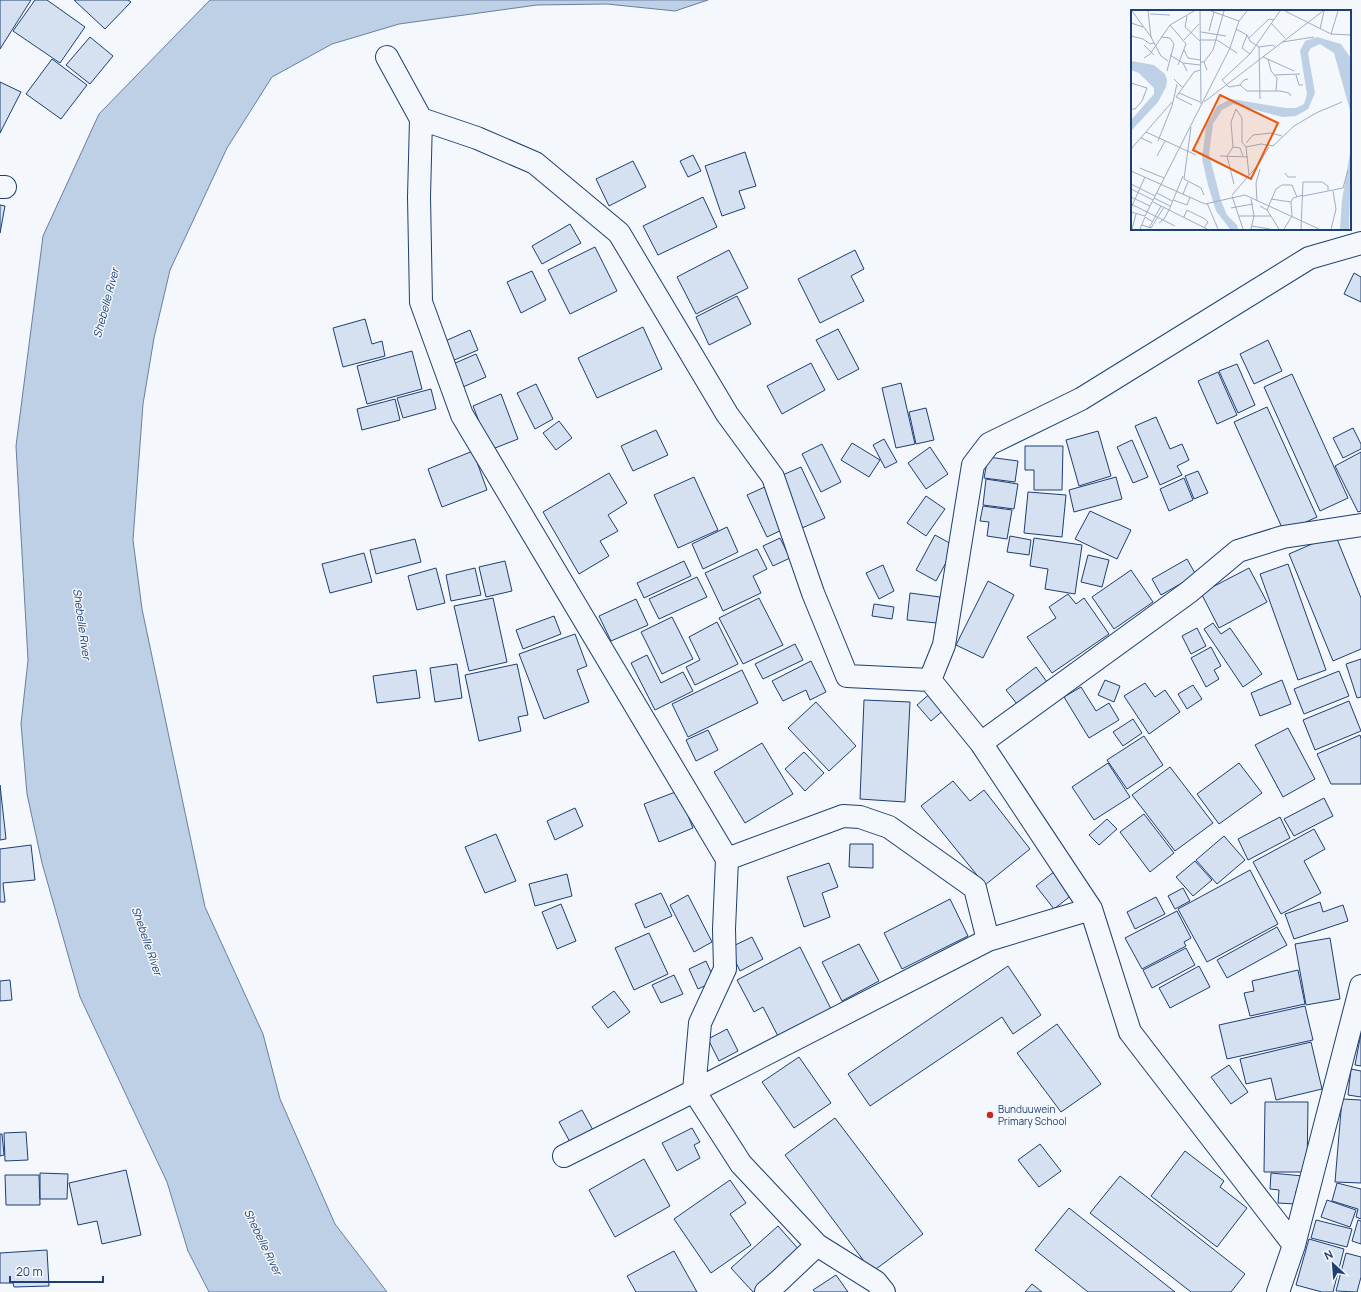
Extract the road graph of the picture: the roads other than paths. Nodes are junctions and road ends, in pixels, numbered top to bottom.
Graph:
1 (387, 57) dead end
2 (421, 119) junction
3 (1361, 243) edge
4 (1361, 525) edge
5 (930, 680) junction
6 (981, 743) junction
7 (727, 859) junction
8 (1091, 909) junction
9 (988, 940) junction
10 (1361, 986) edge
11 (694, 1092) junction
12 (564, 1156) dead end
13 (817, 1245) junction
14 (1294, 1245) junction
15 (766, 1292) edge
16 (884, 1292) edge
17 (1278, 1292) edge

1 - 2 street
2 - 5 street
2 - 7 street
3 - 5 street
4 - 6 street
5 - 6 street
6 - 8 street
7 - 9 street
7 - 11 street
8 - 9 street
8 - 14 street
9 - 11 street
10 - 14 street
11 - 12 street
11 - 13 street
13 - 15 street
13 - 16 street
14 - 17 street

